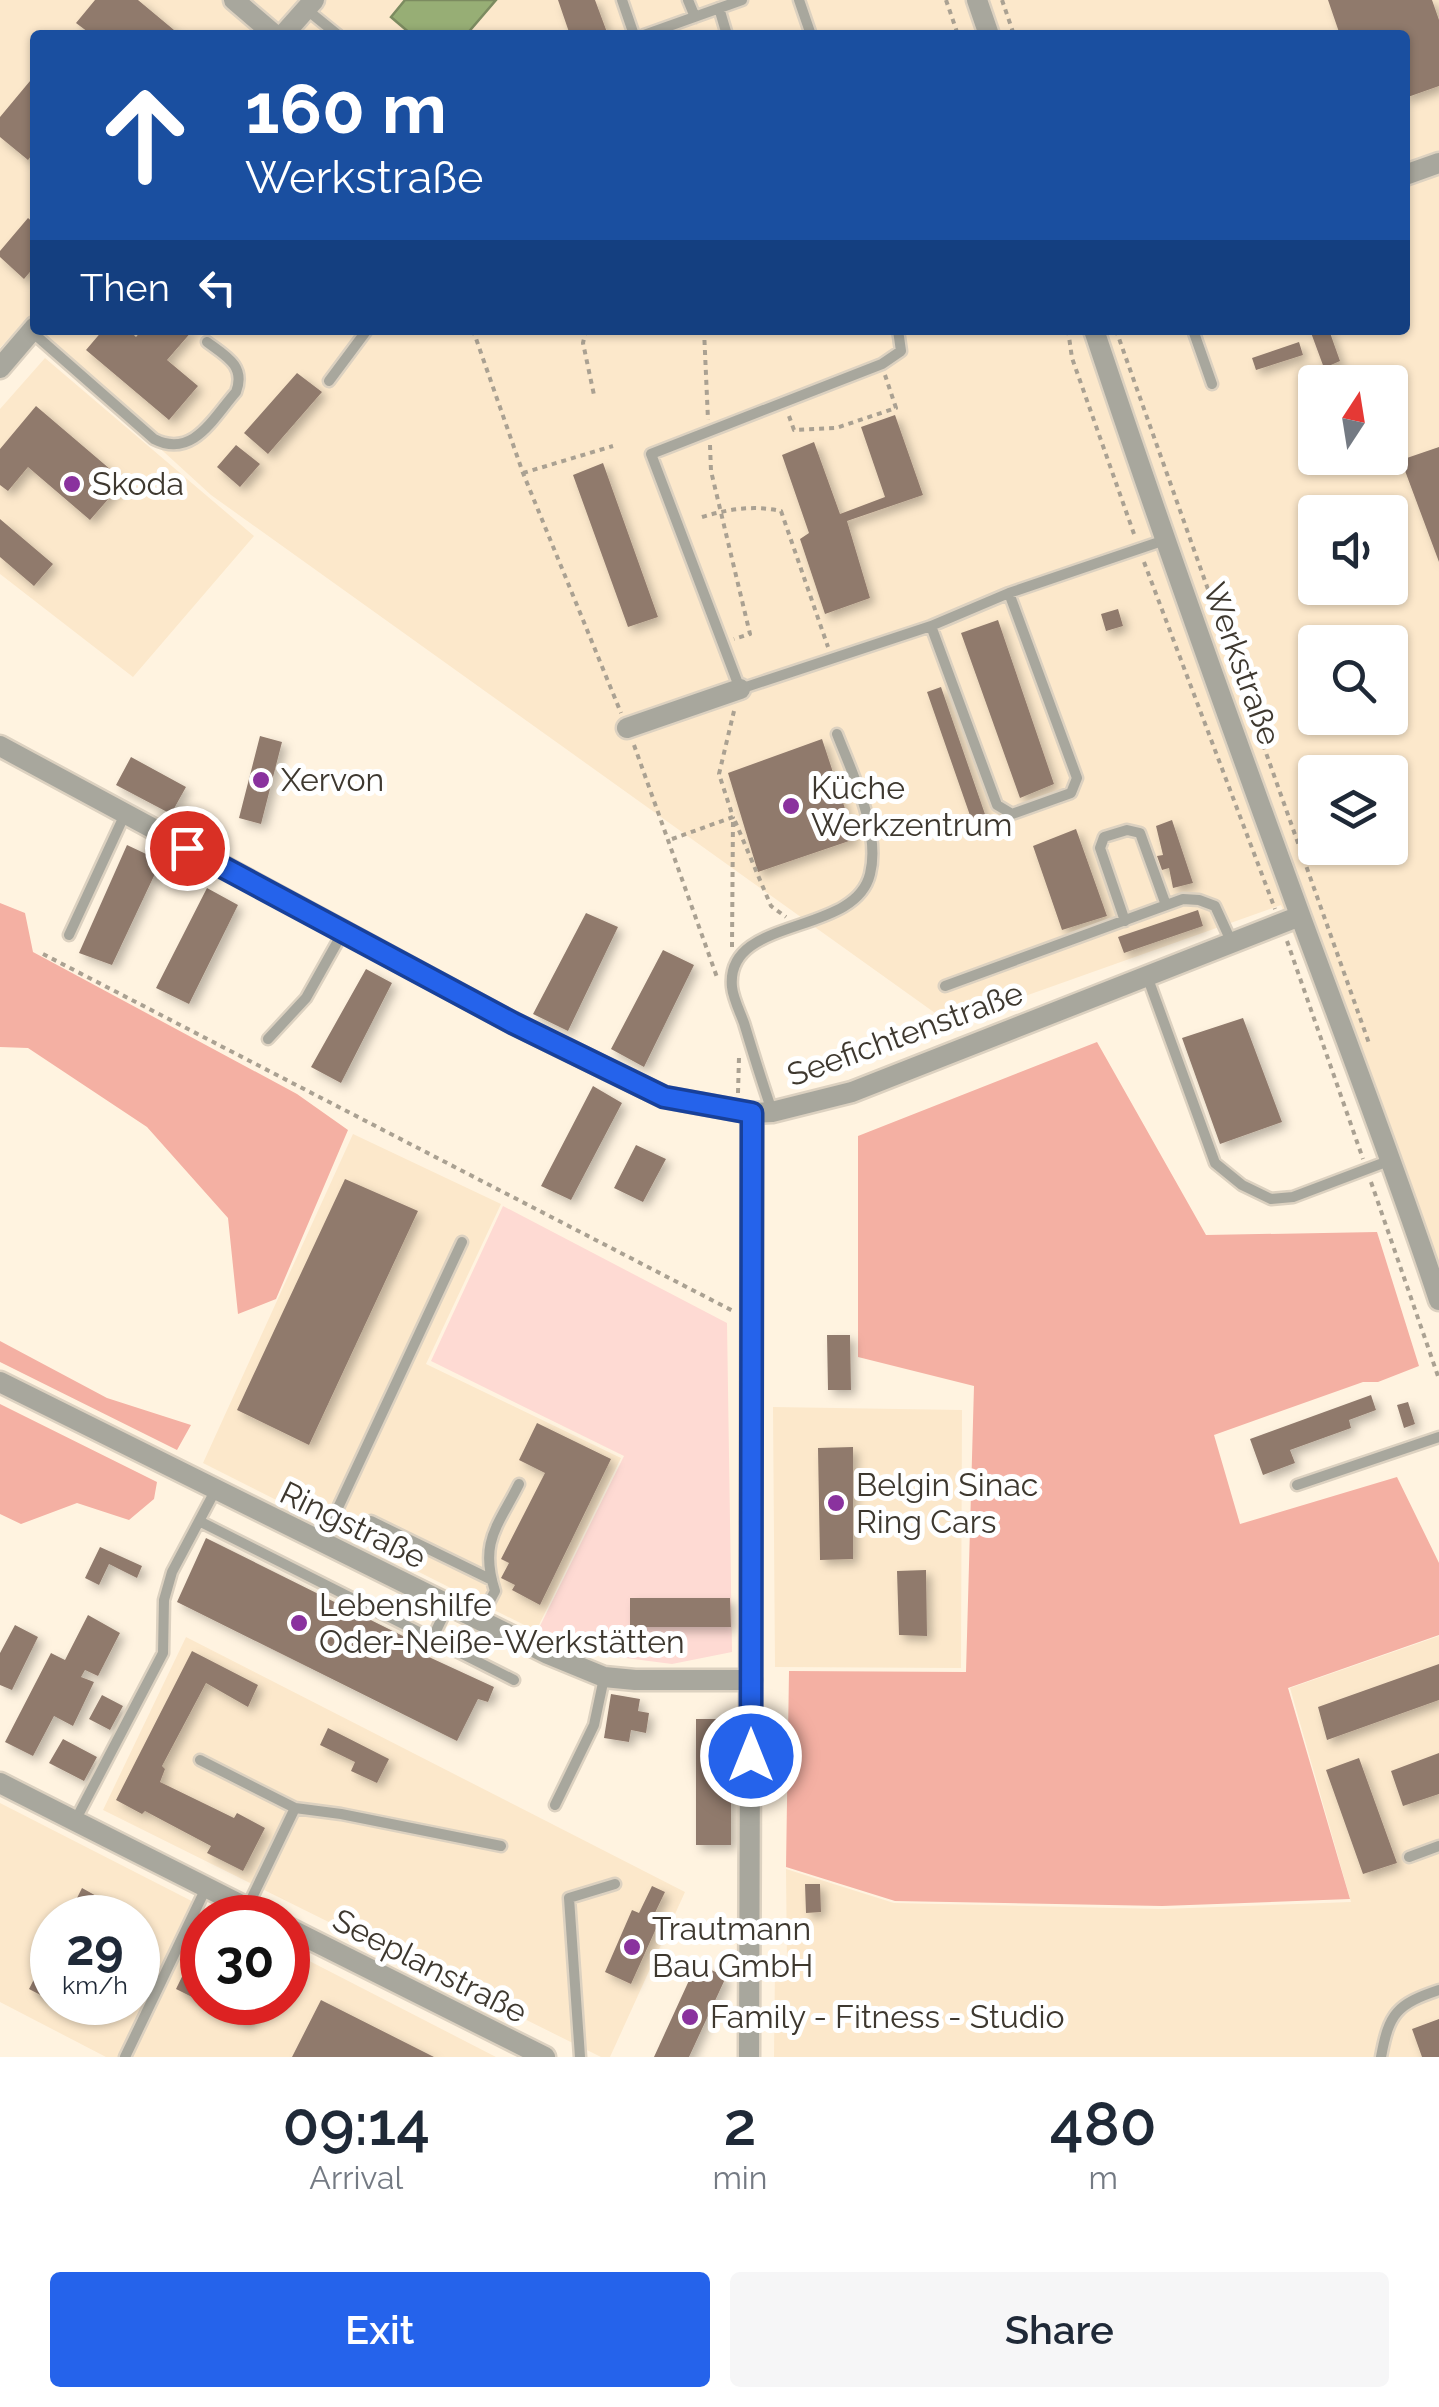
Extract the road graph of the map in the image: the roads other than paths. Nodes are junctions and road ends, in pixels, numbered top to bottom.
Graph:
1 (234, 0) edge
2 (622, 0) edge
3 (688, 0) edge
4 (742, 0) edge
5 (799, 0) edge
6 (978, 0) edge
7 (310, 4) edge
8 (719, 8) junction
9 (694, 17) junction
10 (273, 30) edge
11 (284, 30) edge
12 (333, 30) edge
13 (632, 30) edge
14 (658, 30) edge
15 (726, 30) edge
16 (809, 30) edge
17 (987, 30) edge
18 (1439, 163) edge
19 (1410, 174) edge
20 (30, 333) edge
21 (40, 335) edge
22 (363, 335) edge
23 (899, 335) edge
24 (1096, 335) edge
25 (1195, 335) edge
26 (207, 342) dead end
27 (0, 368) edge
28 (329, 382) dead end
29 (1212, 384) dead end
30 (1166, 540) junction
31 (1009, 593) junction
32 (931, 626) junction
33 (740, 688) junction
34 (628, 728) dead end
35 (837, 734) dead end
36 (0, 746) edge
37 (125, 814) junction
38 (1166, 906) junction
39 (1290, 919) junction
40 (1125, 920) junction
41 (343, 932) junction
42 (68, 935) dead end
43 (1231, 941) junction
44 (1146, 975) junction
45 (946, 986) dead end
46 (268, 1038) dead end
47 (762, 1112) junction
48 (1392, 1160) junction
49 (462, 1242) dead end
50 (1439, 1300) edge
51 (0, 1382) edge
52 (1439, 1436) edge
53 (519, 1484) dead end
54 (1297, 1485) dead end
55 (215, 1490) junction
56 (200, 1520) junction
57 (371, 1521) dead end
58 (322, 1543) junction
59 (492, 1580) junction
60 (448, 1604) junction
61 (480, 1620) junction
62 (432, 1638) junction
63 (604, 1677) junction
64 (514, 1680) dead end
65 (751, 1680) junction
66 (200, 1760) dead end
67 (0, 1783) edge
68 (554, 1805) dead end
69 (295, 1808) junction
70 (75, 1821) junction
71 (501, 1846) dead end
72 (1439, 1846) edge
73 (1409, 1857) dead end
74 (616, 1884) dead end
75 (207, 1887) junction
76 (222, 1895) edge
77 (253, 1895) edge
78 (310, 1939) edge
79 (1439, 1990) edge
80 (125, 2057) edge
81 (545, 2057) edge
82 (580, 2057) edge
83 (749, 2057) edge
84 (1381, 2057) edge

1 - 10 street
2 - 13 lane
3 - 9 lane
4 - 8 lane
5 - 16 lane
6 - 17 street
7 - 11 street
7 - 12 lane
8 - 9 lane
8 - 15 lane
9 - 14 lane
18 - 19 street
20 - 27 street
21 - 26 lane
22 - 28 lane
23 - 33 lane
24 - 30 street, Werkstraße
25 - 29 lane
30 - 31 lane
30 - 39 street, Werkstraße
31 - 32 lane
31 - 32 lane
32 - 33 lane
33 - 34 street
35 - 47 lane
36 - 37 street, Seefichtenstraße
37 - 41 street, Seefichtenstraße
37 - 42 lane
38 - 40 lane
38 - 40 lane
38 - 43 lane
39 - 43 street, Seefichtenstraße
39 - 48 street, Werkstraße
40 - 45 lane
41 - 46 lane
41 - 47 street, Seefichtenstraße
43 - 44 street, Seefichtenstraße
44 - 47 street, Seefichtenstraße
44 - 48 lane
47 - 65 street
48 - 50 street, Werkstraße
49 - 58 lane
51 - 55 street, Ringstraße
52 - 54 lane
53 - 59 lane
55 - 56 lane
55 - 58 street, Ringstraße
56 - 62 lane
56 - 70 lane
57 - 59 lane
58 - 60 street, Ringstraße
59 - 61 lane
60 - 61 street, Ringstraße
60 - 62 lane
61 - 63 street, Ringstraße
62 - 64 lane
63 - 65 street, Ringstraße
63 - 68 lane
65 - 83 street
66 - 69 lane
67 - 70 street
69 - 71 lane
69 - 77 lane
70 - 75 street
72 - 73 lane
74 - 82 lane
75 - 76 street
75 - 80 lane
78 - 81 street, Seeplanstraße
79 - 84 lane

